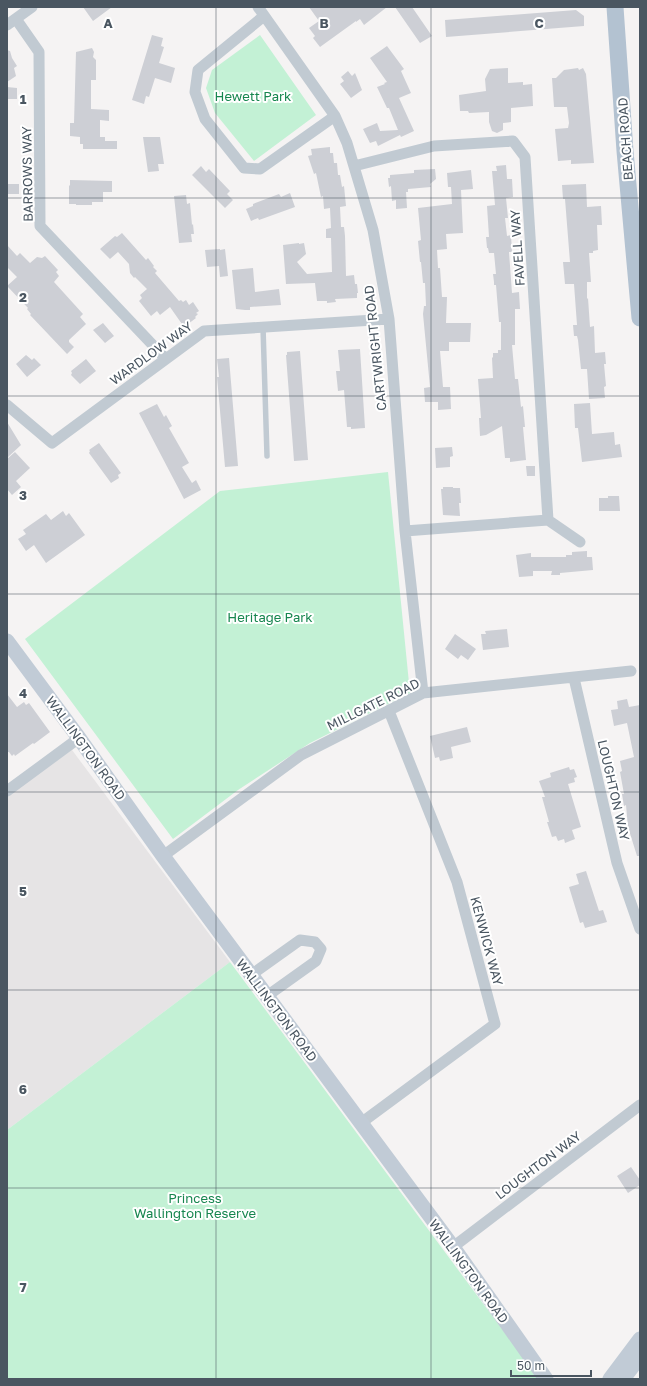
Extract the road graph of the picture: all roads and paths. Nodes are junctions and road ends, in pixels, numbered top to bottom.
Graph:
1 (32, 7) edge
2 (615, 7) edge
3 (261, 11) edge
4 (12, 22) edge
5 (335, 116) junction
6 (354, 166) junction
7 (640, 318) edge
8 (389, 319) junction
9 (263, 327) junction
10 (166, 359) junction
11 (7, 405) edge
12 (267, 456) dead end
13 (548, 520) junction
14 (405, 531) junction
15 (580, 542) dead end
16 (7, 641) edge
17 (631, 671) dead end
18 (574, 678) junction
19 (423, 693) junction
20 (389, 711) junction
21 (79, 738) junction
22 (7, 791) edge
23 (163, 856) junction
24 (640, 929) edge
25 (251, 975) junction
26 (267, 996) junction
27 (640, 1105) edge
28 (361, 1123) junction
29 (453, 1248) junction
30 (640, 1339) edge
31 (640, 1356) edge
32 (546, 1379) edge
33 (610, 1379) edge
34 (623, 1379) edge

1 - 4 street
2 - 7 main road, BEACH ROAD
3 - 5 street, CARTWRIGHT ROAD
3 - 5 street
4 - 10 street, BARROWS WAY
5 - 6 street, CARTWRIGHT ROAD
6 - 8 street, CARTWRIGHT ROAD
6 - 13 street, FAVELL WAY
8 - 9 street, WARDLOW WAY
8 - 14 street, CARTWRIGHT ROAD
9 - 10 street, WARDLOW WAY
9 - 12 lane
10 - 11 street, WARDLOW WAY
13 - 14 street
13 - 15 street
14 - 19 street, CARTWRIGHT ROAD
16 - 21 street, WALLINGTON ROAD
17 - 18 street, MILLGATE ROAD
18 - 19 street, MILLGATE ROAD
18 - 24 street, LOUGHTON WAY
19 - 20 street, MILLGATE ROAD
20 - 23 street, MILLGATE ROAD
20 - 28 street, KENWICK WAY
21 - 22 street
21 - 23 street, WALLINGTON ROAD
23 - 25 street, WALLINGTON ROAD
25 - 26 street, WALLINGTON ROAD
25 - 26 street
26 - 28 street, WALLINGTON ROAD
27 - 29 street, LOUGHTON WAY
28 - 29 street, WALLINGTON ROAD
29 - 32 street, WALLINGTON ROAD
30 - 33 street
31 - 34 street

